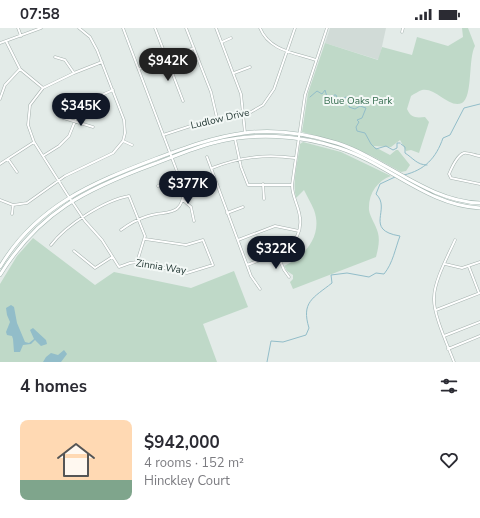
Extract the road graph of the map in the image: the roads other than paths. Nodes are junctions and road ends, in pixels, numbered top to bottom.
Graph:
1 (18, 28) edge
2 (41, 28) edge
3 (79, 28) edge
4 (123, 28) edge
5 (155, 28) edge
6 (186, 28) edge
7 (216, 28) edge
8 (260, 28) edge
9 (295, 28) edge
10 (327, 28) edge
11 (403, 28) edge
12 (402, 32) dead end
13 (21, 36) junction
14 (232, 38) dead end
15 (6, 41) junction
16 (222, 42) junction
17 (0, 43) edge
18 (194, 48) junction
19 (287, 51) junction
20 (55, 57) dead end
21 (166, 58) junction
22 (316, 60) junction
23 (102, 62) junction
24 (250, 67) dead end
25 (20, 69) junction
26 (139, 69) junction
27 (74, 73) junction
28 (234, 73) junction
29 (43, 88) junction
30 (113, 90) junction
31 (0, 99) edge
32 (183, 101) dead end
33 (243, 114) junction
34 (60, 117) dead end
35 (217, 118) junction
36 (75, 123) junction
37 (93, 127) dead end
38 (245, 133) junction
39 (298, 134) junction
40 (163, 135) junction
41 (235, 139) junction
42 (298, 139) junction
43 (123, 141) junction
44 (34, 142) junction
45 (132, 145) dead end
46 (170, 153) junction
47 (43, 156) junction
48 (480, 156) edge
49 (172, 157) junction
50 (207, 157) dead end
51 (295, 158) junction
52 (8, 159) junction
53 (239, 159) junction
54 (0, 164) edge
55 (212, 168) junction
56 (17, 172) dead end
57 (179, 176) junction
58 (58, 181) junction
59 (263, 184) junction
60 (480, 184) edge
61 (292, 185) junction
62 (158, 186) dead end
63 (69, 197) junction
64 (264, 199) dead end
65 (0, 200) edge
66 (183, 200) junction
67 (72, 201) junction
68 (480, 203) edge
69 (13, 205) junction
70 (243, 206) dead end
71 (480, 208) edge
72 (227, 213) junction
73 (12, 214) dead end
74 (83, 217) junction
75 (139, 220) junction
76 (194, 221) dead end
77 (120, 230) dead end
78 (299, 230) junction
79 (145, 239) junction
80 (238, 240) junction
81 (455, 240) dead end
82 (51, 245) dead end
83 (74, 251) dead end
84 (277, 254) junction
85 (112, 257) junction
86 (2, 261) edge
87 (137, 262) junction
88 (480, 262) edge
89 (7, 264) junction
90 (445, 264) junction
91 (247, 265) junction
92 (469, 266) junction
93 (0, 267) edge
94 (0, 275) edge
95 (289, 277) dead end
96 (260, 289) dead end
97 (480, 293) edge
98 (436, 310) junction
99 (480, 322) edge
100 (443, 336) junction
101 (480, 336) edge
102 (448, 349) junction
103 (454, 362) edge

1 - 13 street
2 - 13 street
3 - 23 street
4 - 26 street
5 - 21 street
6 - 18 street
7 - 16 street
8 - 19 street
9 - 19 street, Ludlow Drive
10 - 22 street
11 - 12 street
13 - 15 street
14 - 16 street
15 - 17 street
15 - 25 street
16 - 28 street
18 - 21 street
18 - 35 street
19 - 22 street
19 - 33 street, Ludlow Drive
20 - 27 street
21 - 26 street
21 - 32 street
22 - 39 street
23 - 27 street
23 - 30 street
24 - 28 street
25 - 29 street
25 - 31 street
26 - 40 street
27 - 29 street
28 - 33 street
29 - 44 street
30 - 36 street
30 - 43 street
33 - 35 street, Ludlow Drive
33 - 38 street
34 - 36 street
35 - 40 street, Ludlow Drive
36 - 37 street
36 - 47 street
38 - 39 main road
38 - 46 main road
39 - 42 street
39 - 68 main road
40 - 46 street
41 - 42 main road
41 - 49 main road
41 - 53 street
42 - 51 street
42 - 71 main road
43 - 45 street
43 - 58 street
44 - 47 street
44 - 52 street
46 - 49 street
46 - 63 main road
47 - 58 street
48 - 60 street
49 - 57 street
49 - 67 main road
50 - 55 street
51 - 53 street
51 - 61 street
52 - 54 street
52 - 56 street
53 - 55 street
53 - 59 street
55 - 72 street
57 - 62 street
57 - 66 street
58 - 63 street
58 - 69 street
59 - 61 street
59 - 64 street
61 - 78 street
63 - 67 street
63 - 86 main road
65 - 69 street
66 - 75 street
66 - 76 street
67 - 74 street
67 - 89 main road
69 - 73 street
70 - 72 street
72 - 80 street
74 - 75 street
74 - 82 street
74 - 85 street
75 - 77 street
75 - 79 street
78 - 80 street
78 - 84 street
79 - 87 street
79 - 87 street, Zinnia Way
80 - 91 street
81 - 90 street
83 - 85 street
84 - 91 street
84 - 95 street
85 - 87 street, Zinnia Way
86 - 89 main road
86 - 93 main road
88 - 92 street
89 - 94 main road
90 - 92 street
90 - 98 street
91 - 96 street
92 - 97 street
97 - 98 street
98 - 100 street
99 - 100 street
100 - 102 street
101 - 102 street
102 - 103 street

